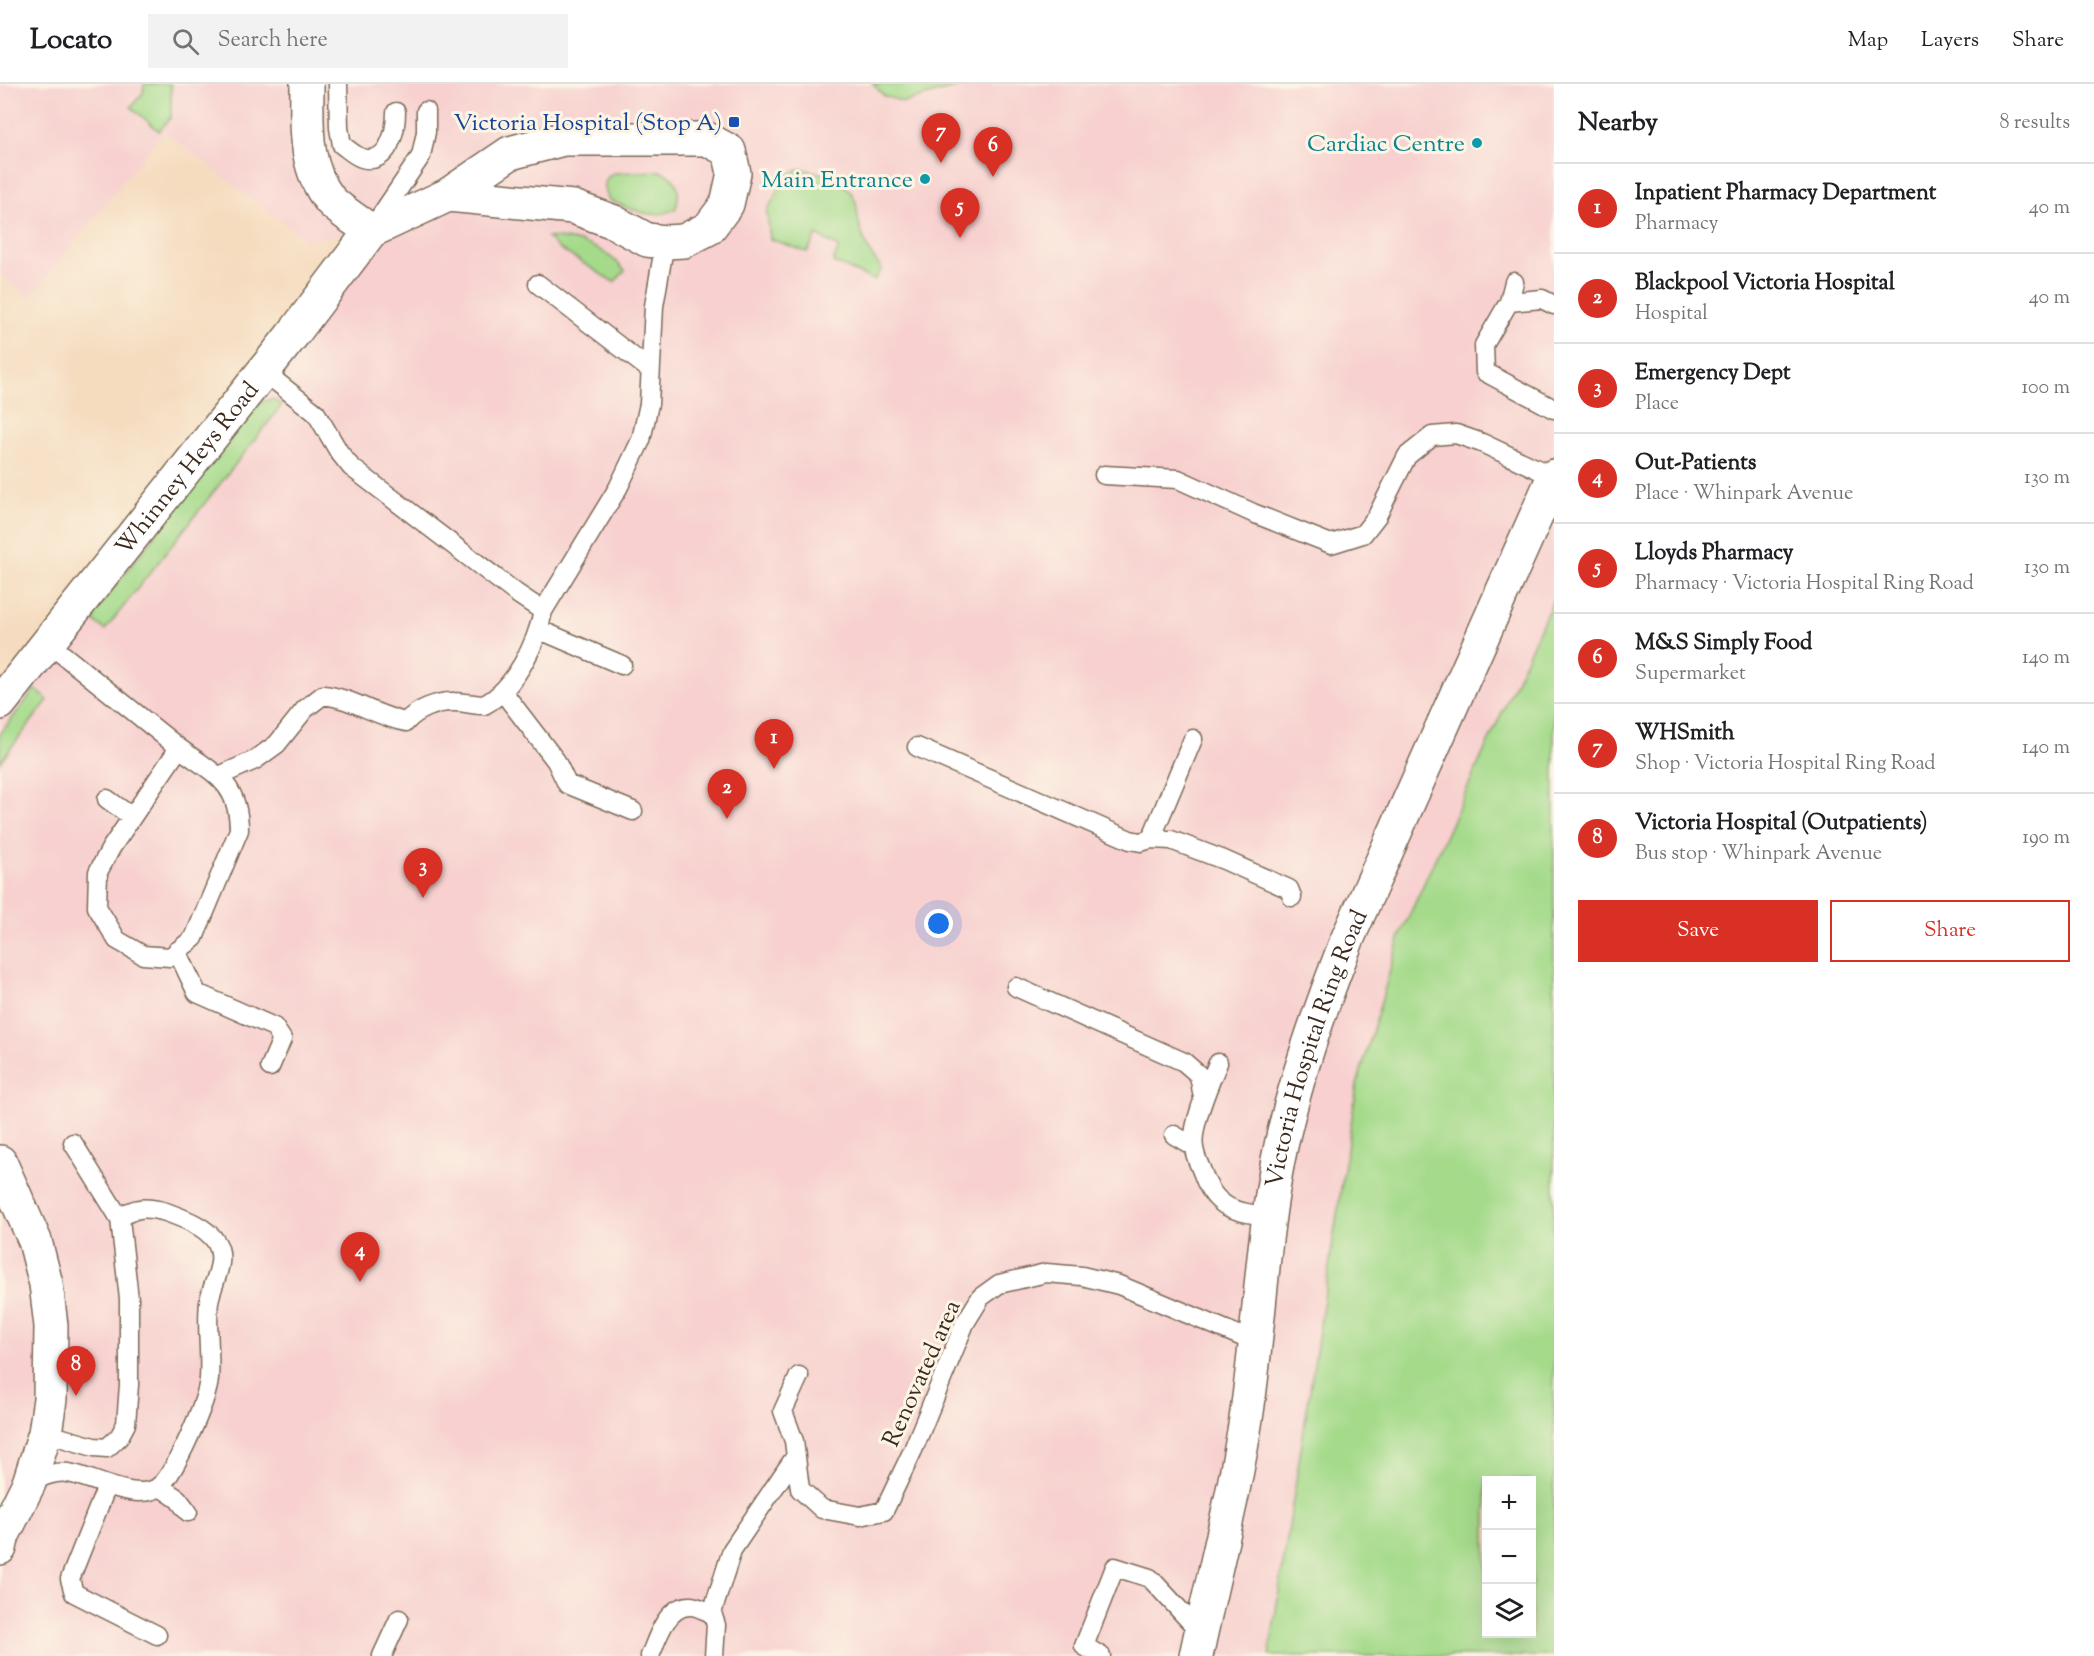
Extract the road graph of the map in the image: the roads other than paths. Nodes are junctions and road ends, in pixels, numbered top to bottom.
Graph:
1 (307, 84) edge
2 (338, 84) edge
3 (426, 111) dead end
4 (396, 112) dead end
5 (448, 195) junction
6 (371, 231) junction
7 (665, 242) junction
8 (1514, 282) dead end
9 (538, 284) dead end
10 (1509, 302) junction
11 (1554, 306) edge
12 (650, 369) junction
13 (263, 371) junction
14 (1554, 409) edge
15 (1104, 475) dead end
16 (1554, 476) edge
17 (543, 611) junction
18 (540, 630) junction
19 (47, 642) junction
20 (622, 665) dead end
21 (503, 692) junction
22 (0, 703) edge
23 (1194, 739) dead end
24 (917, 747) dead end
25 (179, 748) junction
26 (219, 776) junction
27 (107, 799) dead end
28 (633, 811) dead end
29 (132, 817) junction
30 (1151, 839) junction
31 (1292, 897) dead end
32 (177, 951) junction
33 (1016, 987) dead end
34 (1218, 1063) dead end
35 (270, 1067) dead end
36 (1203, 1098) junction
37 (1174, 1136) dead end
38 (73, 1143) dead end
39 (1193, 1146) junction
40 (0, 1162) edge
41 (1269, 1216) junction
42 (120, 1219) junction
43 (1257, 1343) junction
44 (799, 1376) dead end
45 (45, 1433) junction
46 (795, 1457) junction
47 (29, 1483) junction
48 (107, 1486) junction
49 (159, 1486) junction
50 (188, 1512) dead end
51 (1, 1541) edge
52 (712, 1613) junction
53 (399, 1619) dead end
54 (157, 1635) dead end
55 (1199, 1645) edge
56 (382, 1656) edge
57 (650, 1656) edge
58 (714, 1656) edge
59 (1101, 1656) edge

1 - 6 street
2 - 4 lane
3 - 6 lane
5 - 6 street
5 - 7 street
5 - 7 street
6 - 13 street, Whinney Heys Road
7 - 12 lane
8 - 10 lane
9 - 12 lane
10 - 11 lane
10 - 14 lane
12 - 17 lane
13 - 17 lane
13 - 19 street, Whinney Heys Road
15 - 16 lane
16 - 41 street, Victoria Hospital Ring Road
17 - 18 lane
18 - 20 lane
18 - 21 lane
19 - 22 street, Whinney Heys Road
19 - 25 lane
21 - 26 lane
21 - 28 lane
23 - 30 lane
24 - 30 lane
25 - 26 lane
25 - 29 lane
26 - 32 lane
27 - 29 lane
29 - 32 lane
30 - 31 lane
32 - 35 lane
33 - 36 lane
34 - 36 lane
36 - 39 lane
37 - 39 lane
38 - 42 lane
39 - 41 lane
40 - 45 street
41 - 43 street, Victoria Hospital Ring Road
42 - 45 lane
42 - 49 lane
43 - 46 lane, Renovated area
43 - 55 street, Victoria Hospital Ring Road
44 - 46 lane, Renovated area
45 - 47 street
46 - 52 lane
47 - 48 lane
47 - 51 street
48 - 49 lane
48 - 54 lane
49 - 50 lane
52 - 57 lane
52 - 58 lane
53 - 56 lane
55 - 59 lane

